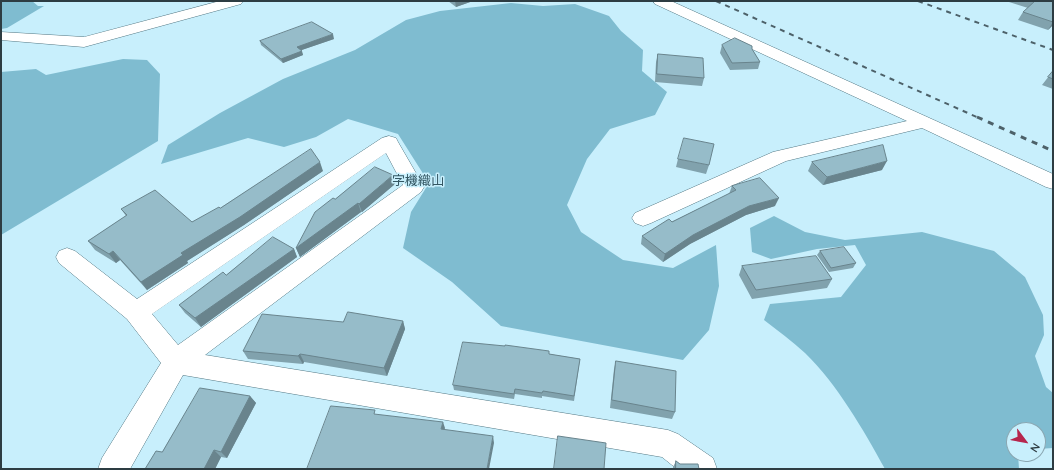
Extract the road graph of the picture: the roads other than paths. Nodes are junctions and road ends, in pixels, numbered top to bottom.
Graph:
1 (236, 1) edge
2 (660, 1) edge
3 (1, 36) edge
4 (926, 122) junction
5 (1053, 182) edge
6 (643, 218) dead end
7 (67, 256) dead end
8 (136, 312) junction
9 (176, 362) junction
10 (113, 469) edge
11 (702, 469) edge

1 - 3 street
2 - 4 street
4 - 5 street
4 - 6 street
7 - 8 street
8 - 9 street
8 - 9 street
9 - 10 street
9 - 11 street

